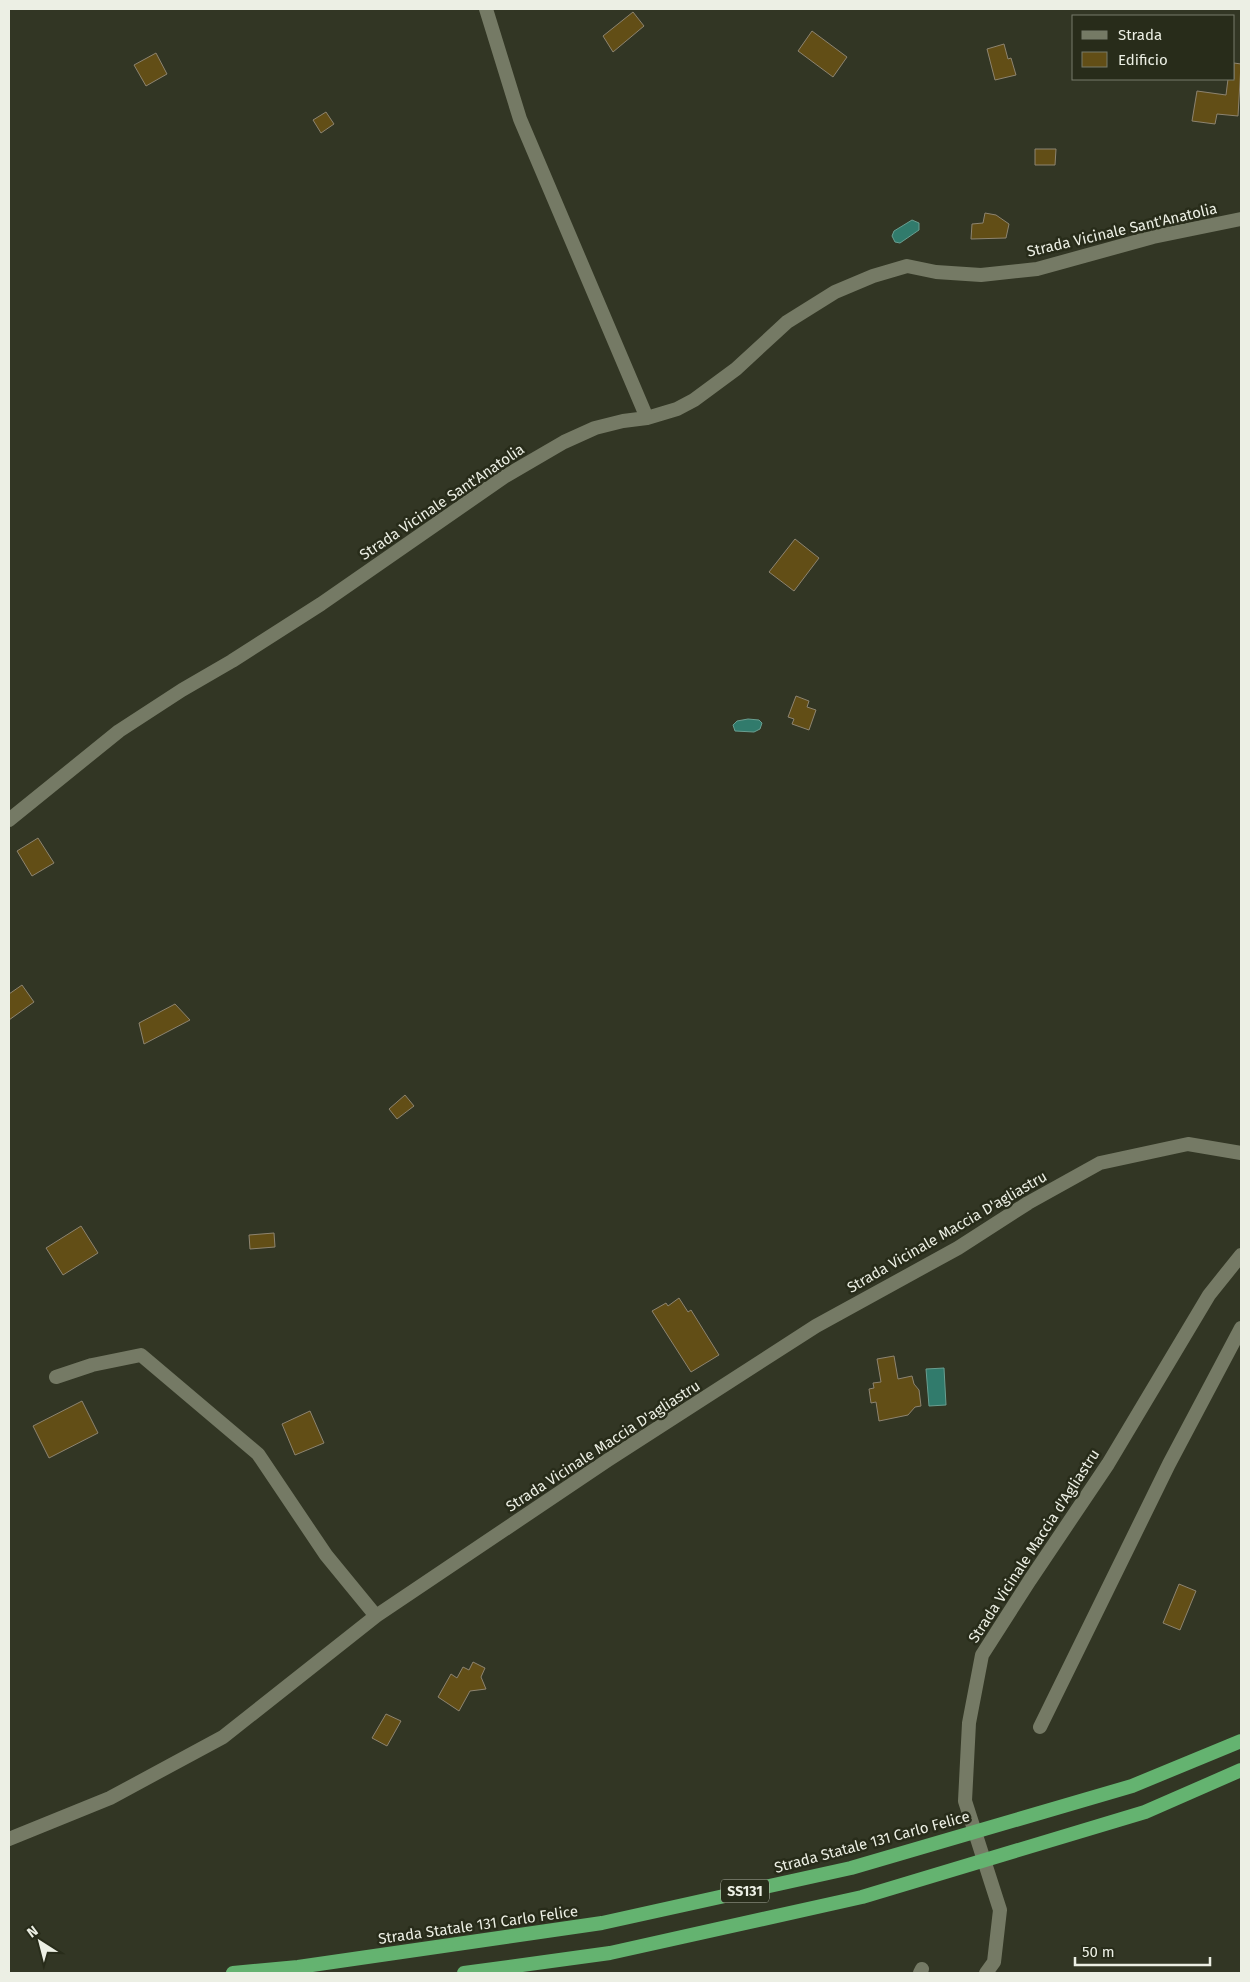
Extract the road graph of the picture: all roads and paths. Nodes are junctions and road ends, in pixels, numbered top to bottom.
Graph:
1 (486, 9) edge
2 (1241, 219) edge
3 (647, 418) junction
4 (9, 820) edge
5 (1241, 1153) edge
6 (1241, 1255) edge
7 (1241, 1328) edge
8 (56, 1377) dead end
9 (376, 1616) junction
10 (1040, 1726) dead end
11 (1241, 1741) edge
12 (1241, 1770) edge
13 (9, 1839) edge
14 (233, 1973) edge
15 (464, 1973) edge
16 (986, 1973) edge

1 - 3 street
2 - 3 street, Strada Vicinale Sant'Anatolia
3 - 4 street, Strada Vicinale Sant'Anatolia
5 - 9 street, Strada Vicinale Maccia D'agliastru
6 - 16 street, Strada Vicinale Maccia d'Agliastru
7 - 10 street
8 - 9 street
9 - 13 street, Strada Vicinale Maccia D'agliastru
11 - 14 highway, Strada Statale 131 Carlo Felice / SS131
12 - 15 highway, SS131

